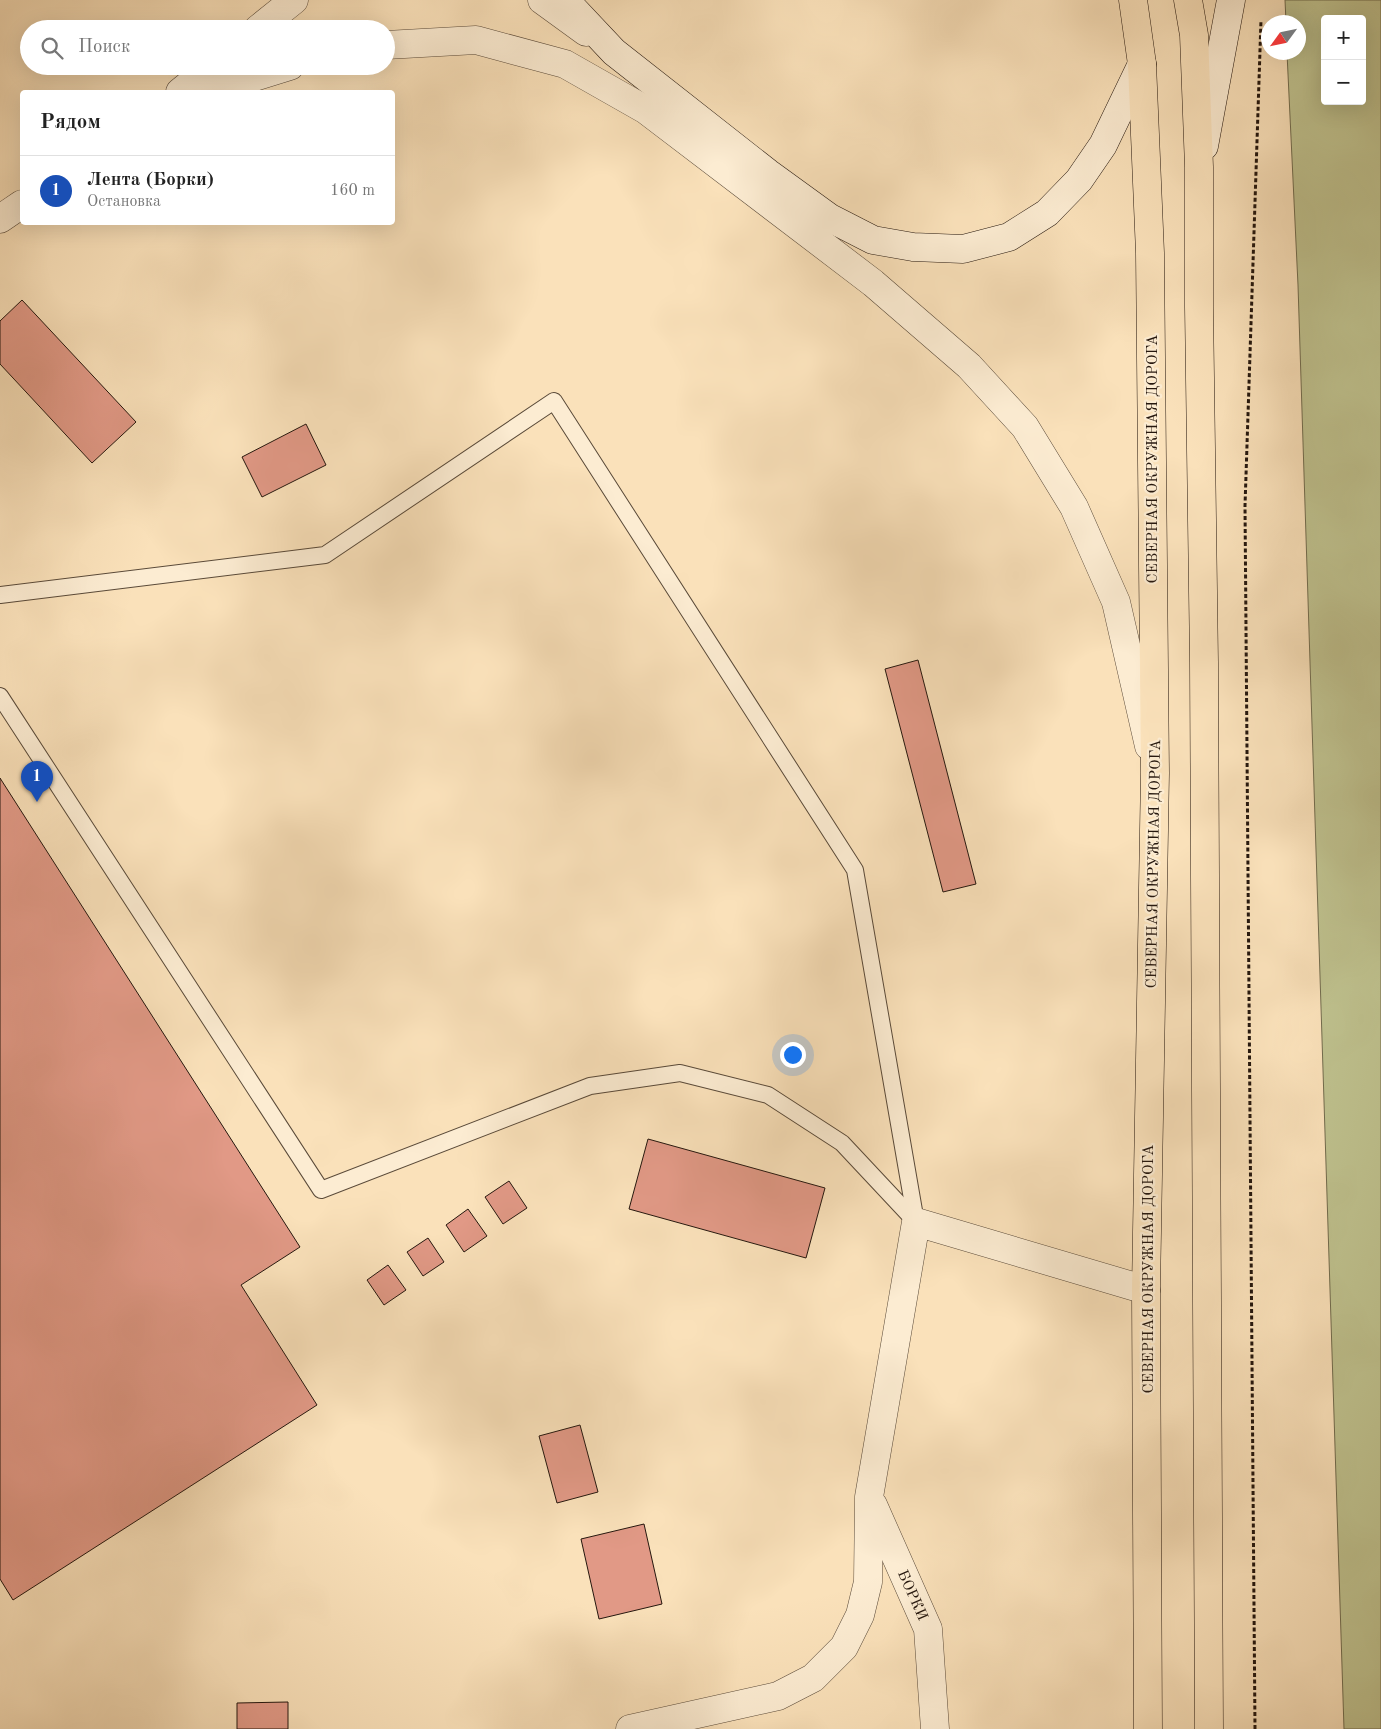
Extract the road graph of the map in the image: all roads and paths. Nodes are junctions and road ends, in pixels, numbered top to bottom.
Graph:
1 (294, 0) edge
2 (542, 0) edge
3 (565, 0) edge
4 (1132, 0) edge
5 (1188, 0) edge
6 (1231, 0) edge
7 (269, 20) edge
8 (1261, 20) dead end
9 (395, 44) edge
10 (614, 52) junction
11 (1142, 64) junction
12 (201, 75) edge
13 (261, 75) edge
14 (182, 90) edge
15 (212, 90) edge
16 (1199, 167) junction
17 (20, 205) edge
18 (0, 219) edge
19 (0, 596) edge
20 (0, 696) edge
21 (1155, 773) junction
22 (916, 1222) junction
23 (1146, 1290) junction
24 (869, 1497) junction
25 (630, 1729) edge
26 (936, 1729) edge
27 (1148, 1729) edge
28 (1209, 1729) edge
29 (1255, 1729) edge

1 - 7 street
2 - 10 street
3 - 10 street
4 - 11 main road, СЕВЕРНАЯ ОКРУЖНАЯ ДОРОГА
5 - 16 main road
6 - 16 street
8 - 29 path
9 - 21 street
10 - 11 street
11 - 21 main road, СЕВЕРНАЯ ОКРУЖНАЯ ДОРОГА
12 - 14 street
13 - 15 street
16 - 28 main road
17 - 18 street
19 - 22 lane
20 - 22 lane
21 - 23 main road, СЕВЕРНАЯ ОКРУЖНАЯ ДОРОГА
22 - 23 street
22 - 24 street
23 - 27 main road, СЕВЕРНАЯ ОКРУЖНАЯ ДОРОГА
24 - 25 street
24 - 26 street, БОРКИ

